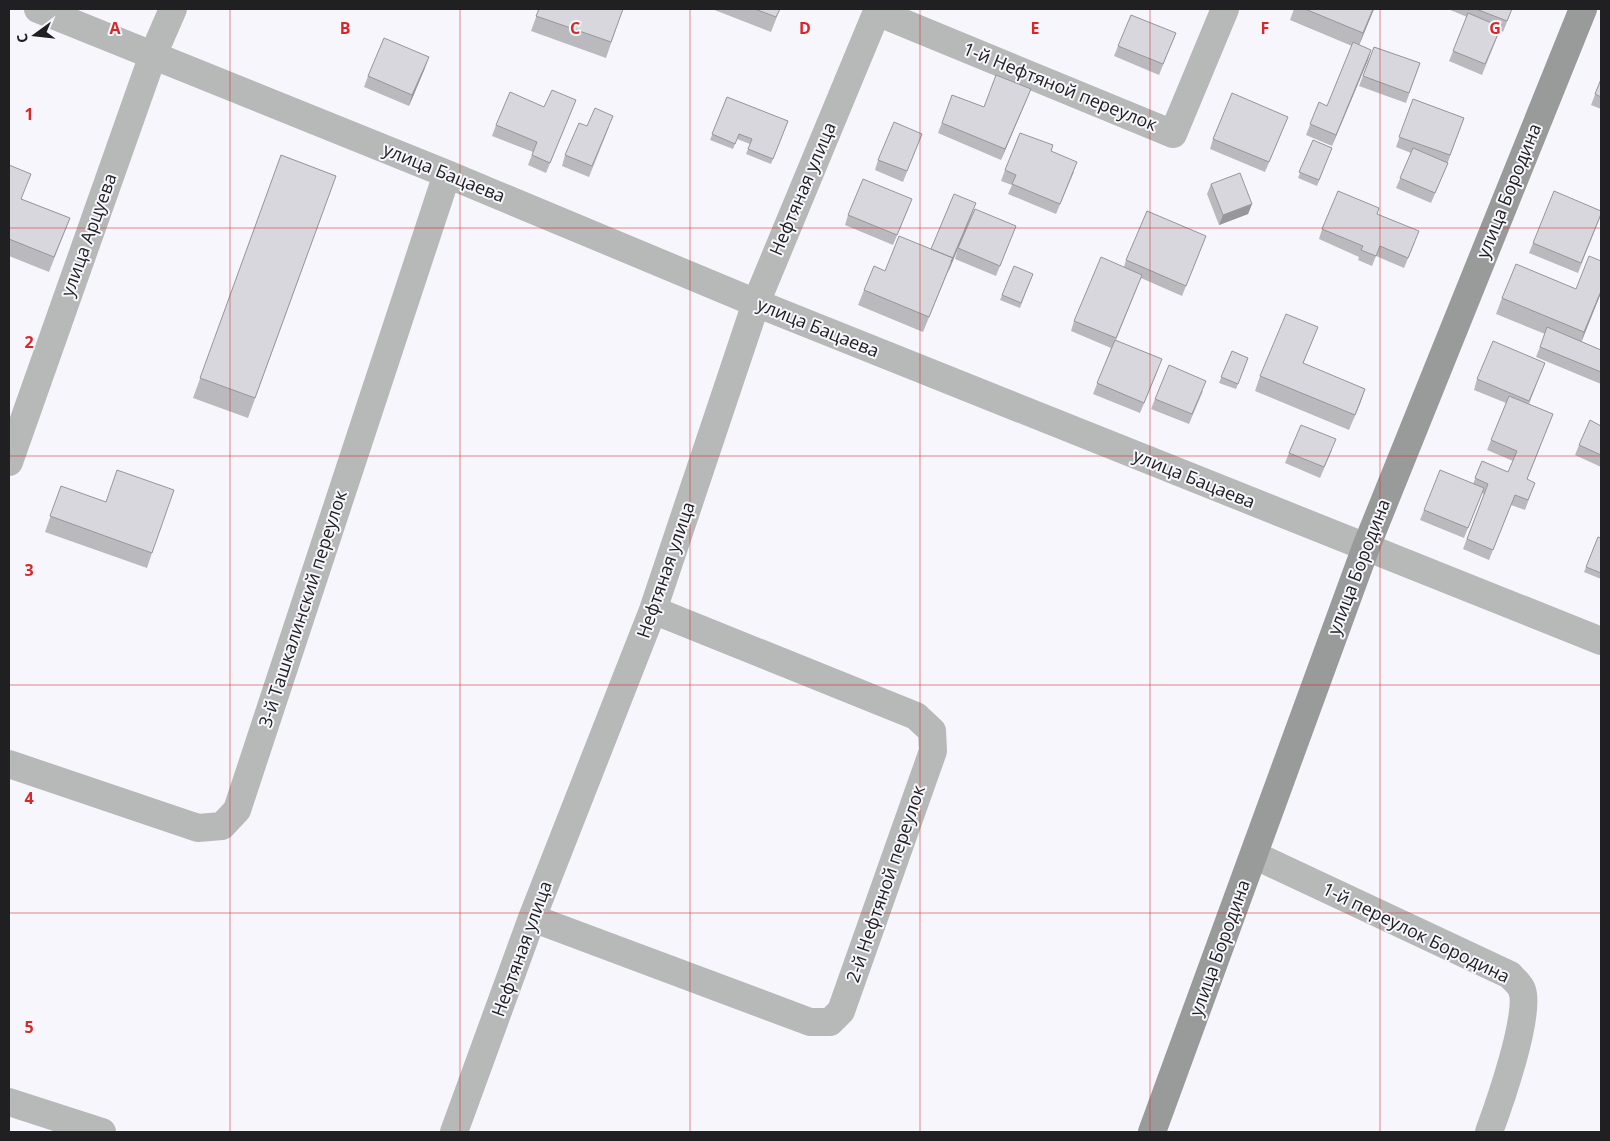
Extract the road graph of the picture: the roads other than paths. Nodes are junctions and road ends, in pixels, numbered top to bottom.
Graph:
1 (38, 9) edge
2 (173, 9) edge
3 (1225, 9) edge
4 (1583, 9) edge
5 (877, 10) edge
6 (153, 55) junction
7 (447, 174) junction
8 (756, 303) junction
9 (9, 462) edge
10 (1366, 547) junction
11 (653, 610) junction
12 (1601, 641) edge
13 (9, 764) edge
14 (1254, 855) junction
15 (532, 918) junction
16 (9, 1102) edge
17 (102, 1132) edge
18 (454, 1132) edge
19 (1154, 1132) edge
20 (1489, 1132) edge

1 - 6 street, улица Бацаева
2 - 6 street, улица Арцуева
3 - 5 street, 1-й Нефтяной переулок
4 - 10 street, улица Бородина
5 - 8 street, Нефтяная улица
6 - 7 street, улица Бацаева
6 - 9 street, улица Арцуева
7 - 8 street, улица Бацаева
7 - 13 street, 3-й Ташкалинский переулок
8 - 10 street, улица Бацаева
8 - 11 street, Нефтяная улица
10 - 12 street, улица Бацаева
10 - 14 street, улица Бородина
11 - 15 street, Нефтяная улица
11 - 15 street, 2-й Нефтяной переулок
14 - 19 street, улица Бородина
14 - 20 street, 1-й переулок Бородина
15 - 18 street, Нефтяная улица
16 - 17 street

